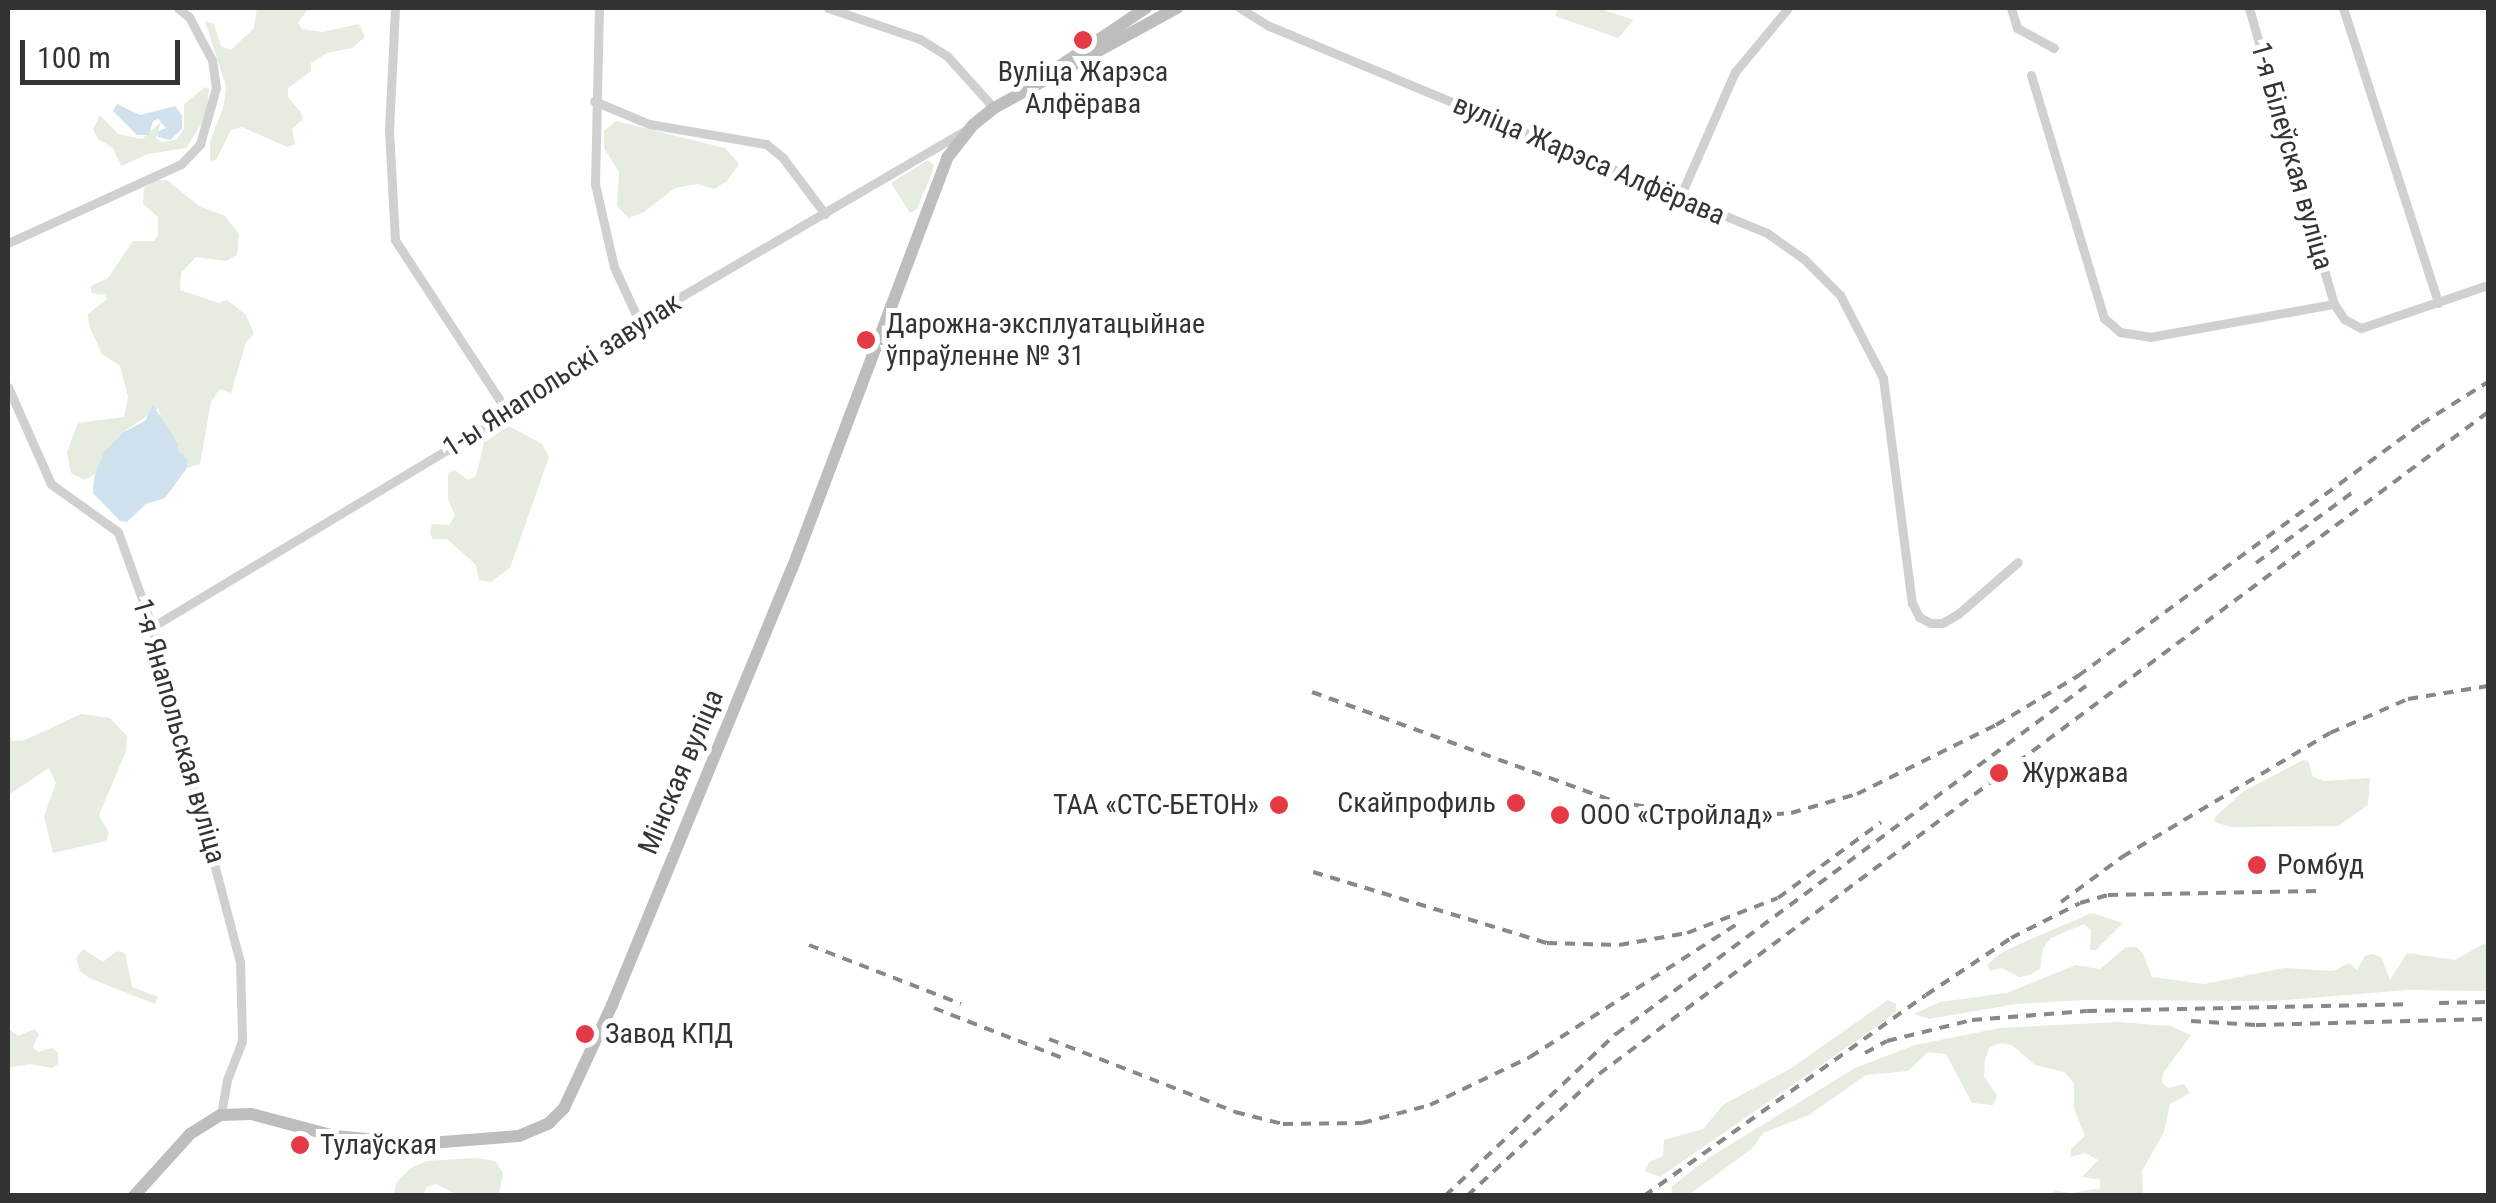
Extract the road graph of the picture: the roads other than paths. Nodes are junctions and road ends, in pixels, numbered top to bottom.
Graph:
1 (178, 8) edge
2 (395, 8) edge
3 (599, 8) edge
4 (828, 8) edge
5 (1144, 8) edge
6 (1177, 8) edge
7 (1240, 8) edge
8 (1788, 8) edge
9 (2011, 8) edge
10 (2249, 8) edge
11 (2344, 8) edge
12 (1159, 19) junction
13 (2054, 48) dead end
14 (2031, 75) dead end
15 (1024, 91) junction
16 (594, 101) junction
17 (994, 108) junction
18 (974, 124) junction
19 (1680, 197) junction
20 (826, 214) junction
21 (8, 242) edge
22 (2488, 284) edge
23 (2438, 303) junction
24 (2334, 304) junction
25 (639, 321) junction
26 (8, 388) edge
27 (508, 413) junction
28 (2018, 562) dead end
29 (152, 627) junction
30 (221, 1116) junction
31 (134, 1196) edge

1 - 21 street
2 - 27 street
3 - 16 street
4 - 17 street
5 - 12 main road
5 - 15 main road
6 - 12 main road
7 - 19 street, вуліца Жарэса Алфёрава
8 - 19 street
9 - 13 street
10 - 24 street, 1-я Білеўская вуліца
11 - 23 street
12 - 15 main road
14 - 24 street
15 - 17 main road, Мінская вуліца
16 - 20 street
16 - 25 street
17 - 18 main road, Мінская вуліца
18 - 20 street, 1-ы Янапольскі завулак
18 - 30 main road, Мінская вуліца
19 - 28 street, вуліца Жарэса Алфёрава
20 - 25 street, 1-ы Янапольскі завулак
22 - 23 street
23 - 24 street
25 - 27 street, 1-ы Янапольскі завулак
26 - 29 street, 1-я Янапольская вуліца
27 - 29 street, 1-ы Янапольскі завулак
29 - 30 street, 1-я Янапольская вуліца
30 - 31 main road

